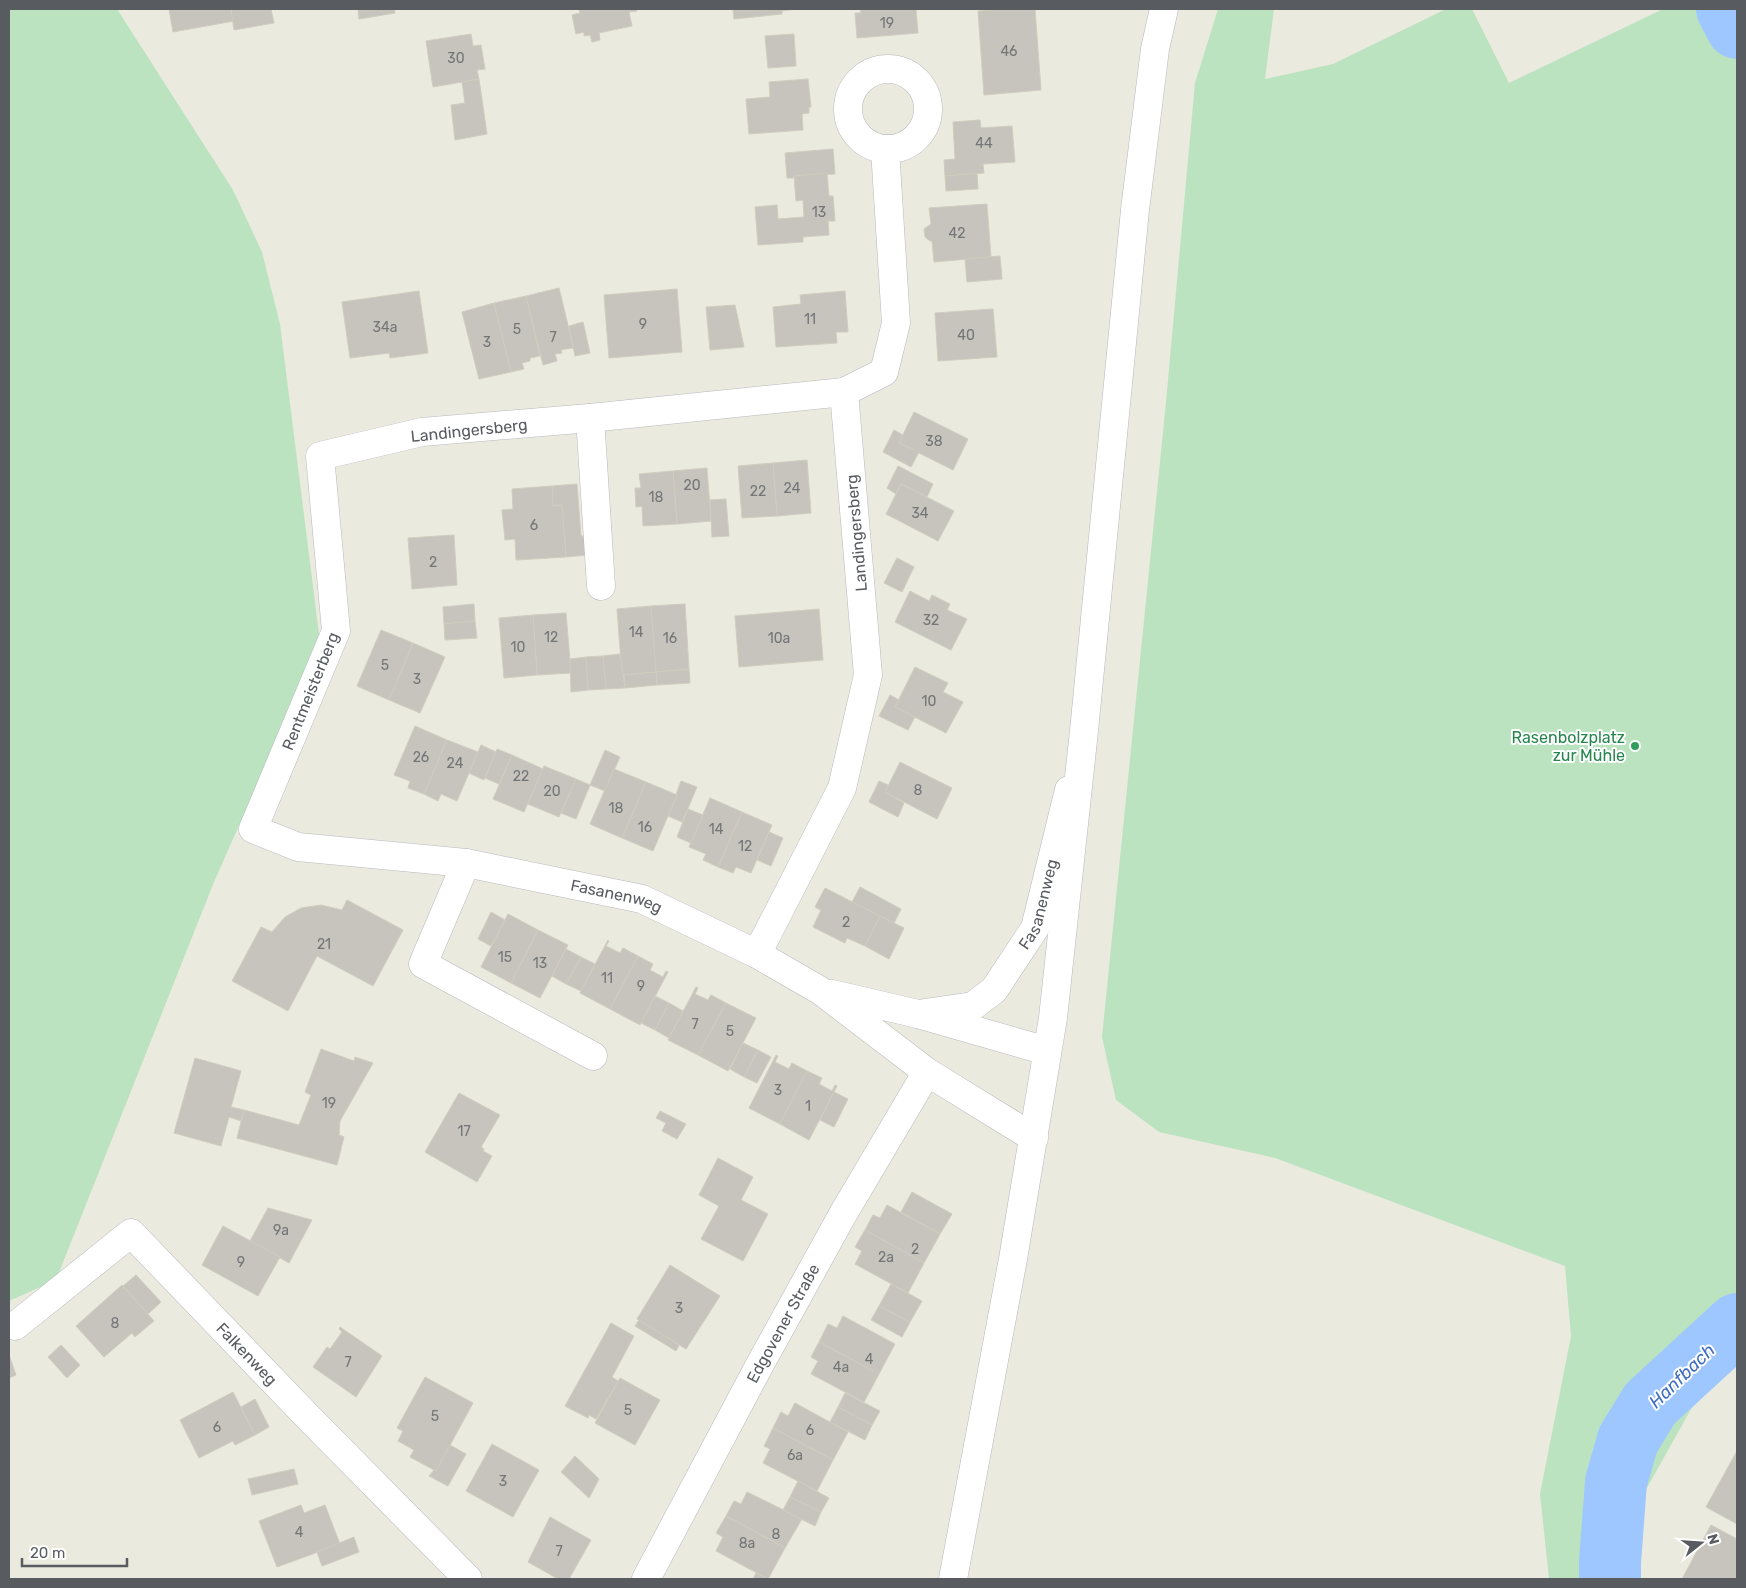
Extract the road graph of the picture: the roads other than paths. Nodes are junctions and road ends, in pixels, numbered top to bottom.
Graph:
1 (1164, 9) edge
2 (885, 149) dead end
3 (844, 392) junction
4 (590, 418) junction
5 (320, 456) joint
6 (601, 586) dead end
7 (1084, 731) junction
8 (253, 829) joint
9 (466, 862) junction
10 (757, 954) junction
11 (821, 992) junction
12 (918, 1014) junction
13 (1047, 1051) junction
14 (593, 1056) dead end
15 (927, 1072) junction
16 (1034, 1138) junction
17 (16, 1326) dead end
18 (468, 1579) edge
19 (646, 1579) edge
20 (953, 1579) edge

1 - 7 street
2 - 3 street, Landingersberg
3 - 4 street, Landingersberg
3 - 10 street, Landingersberg
4 - 5 street, Landingersberg
4 - 6 street
5 - 8 street, Rentmeisterberg
7 - 12 street, Fasanenweg
7 - 13 street
8 - 9 street, Fasanenweg
9 - 10 street, Fasanenweg
9 - 14 street
10 - 11 street, Fasanenweg
11 - 12 street, Fasanenweg
11 - 15 street, Fasanenweg
12 - 13 street, Fasanenweg
13 - 16 street
15 - 16 street, Fasanenweg
15 - 19 street, Edgovener Straße
16 - 20 street
17 - 18 street, Falkenweg

